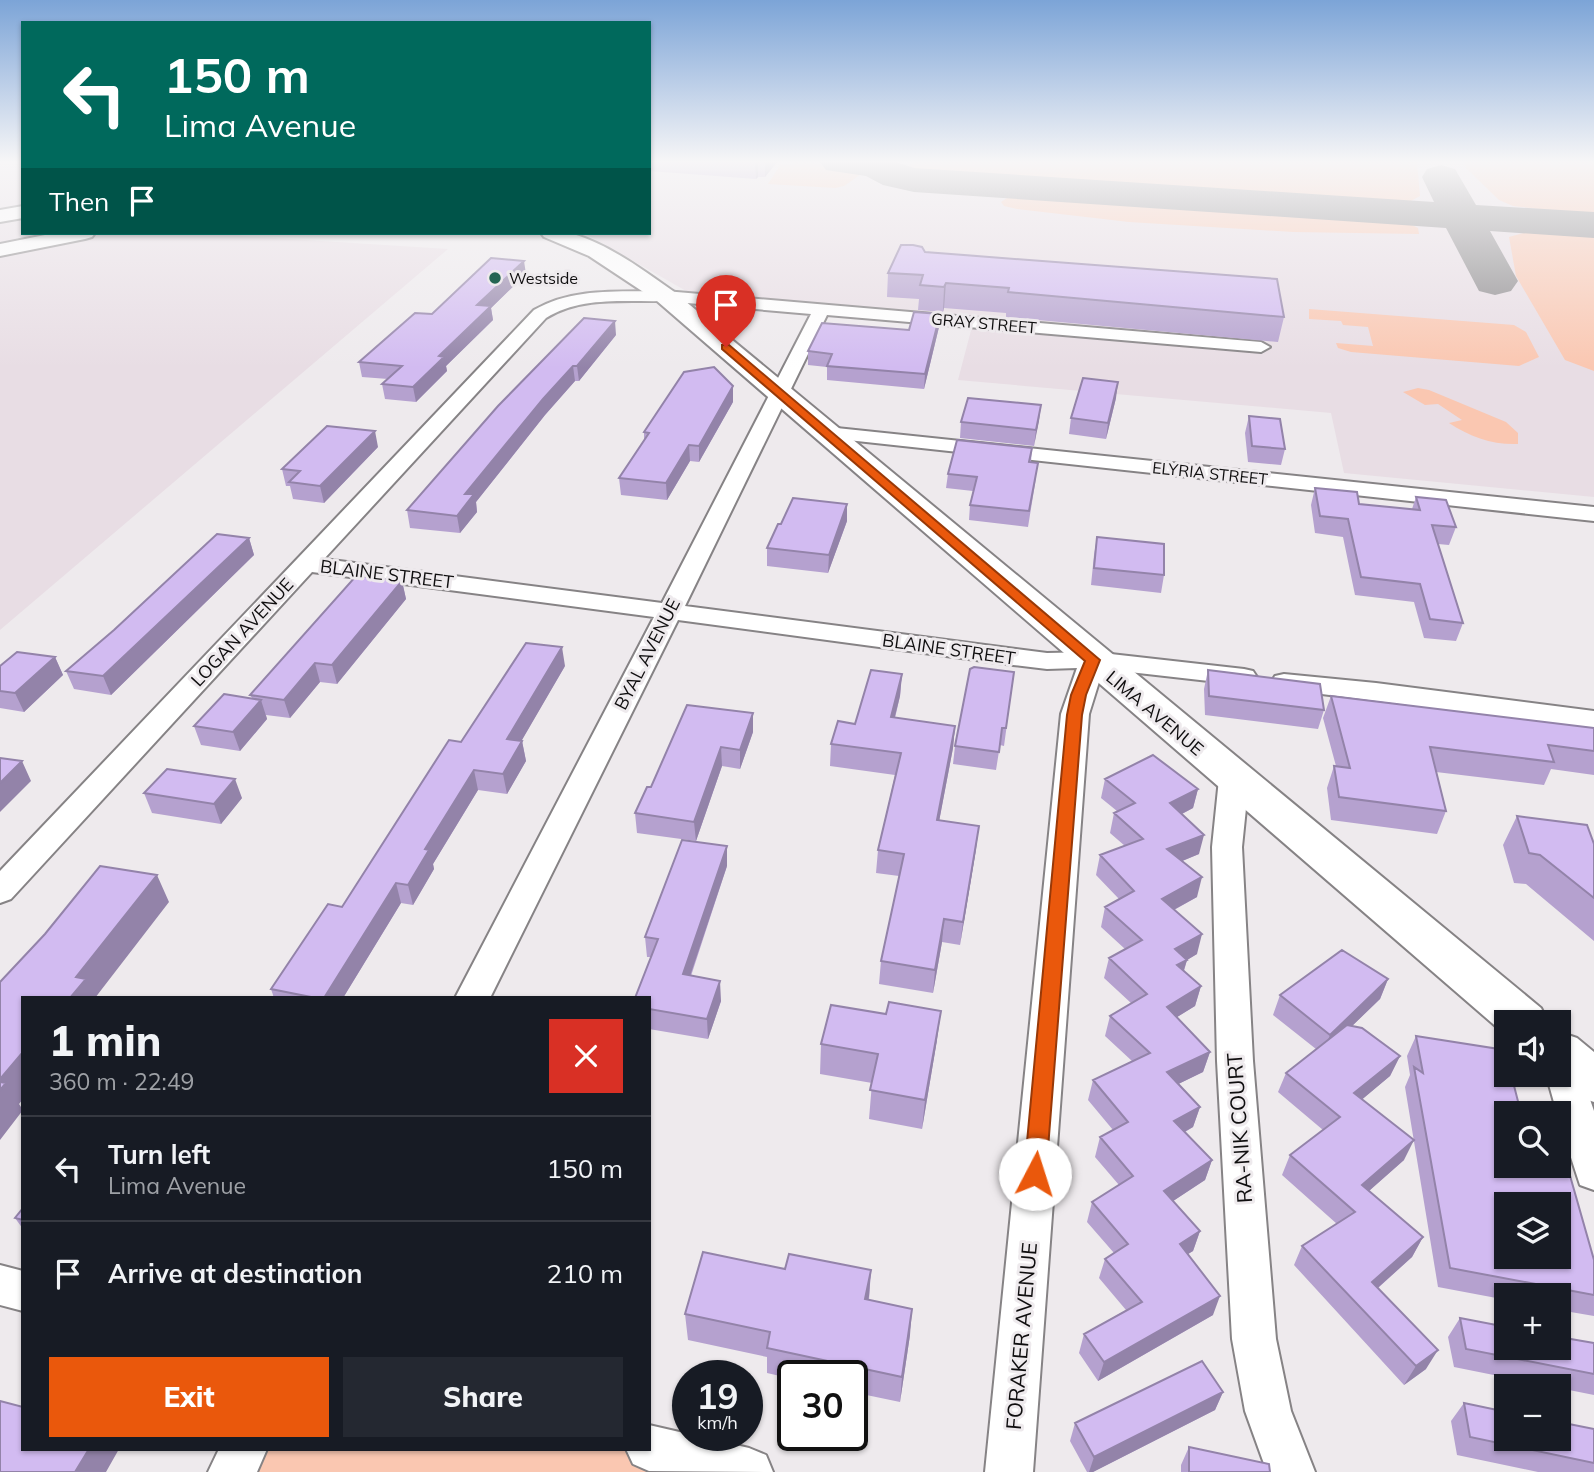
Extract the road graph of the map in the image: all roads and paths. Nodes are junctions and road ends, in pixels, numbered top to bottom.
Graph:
1 (75, 235) edge
2 (558, 235) edge
3 (0, 250) edge
4 (665, 296) junction
5 (821, 310) junction
6 (1261, 347) dead end
7 (781, 394) junction
8 (827, 433) junction
9 (1594, 513) edge
10 (305, 564) junction
11 (669, 611) junction
12 (1093, 660) junction
13 (1594, 720) edge
14 (1234, 779) junction
15 (0, 891) edge
16 (473, 996) edge
17 (1510, 1010) edge
18 (1594, 1049) edge
19 (1571, 1050) edge
20 (1571, 1061) edge
21 (1594, 1081) edge
22 (1568, 1087) edge
23 (1594, 1173) edge
24 (0, 1285) edge
25 (21, 1290) edge
26 (651, 1448) edge
27 (243, 1451) edge
28 (232, 1472) edge
29 (749, 1472) edge
30 (1009, 1472) edge
31 (1291, 1472) edge

1 - 3 main road
2 - 4 main road, LIMA AVENUE
4 - 5 street, GRAY STREET
4 - 7 main road, LIMA AVENUE
4 - 10 street, LOGAN AVENUE
5 - 6 street, GRAY STREET
5 - 7 street, BYAL AVENUE
7 - 8 main road, LIMA AVENUE
7 - 11 street, BYAL AVENUE
8 - 9 street, ELYRIA STREET
8 - 12 main road, LIMA AVENUE
10 - 11 street, BLAINE STREET
10 - 15 street, LOGAN AVENUE
11 - 12 street, BLAINE STREET
11 - 16 street, BYAL AVENUE
12 - 13 street, BLAINE STREET
12 - 14 main road, LIMA AVENUE
12 - 30 street, FORAKER AVENUE
14 - 17 main road, LIMA AVENUE
14 - 31 street, RA-NIK COURT
18 - 19 street
20 - 21 main road
22 - 23 street
24 - 25 street
26 - 29 street
27 - 28 street

